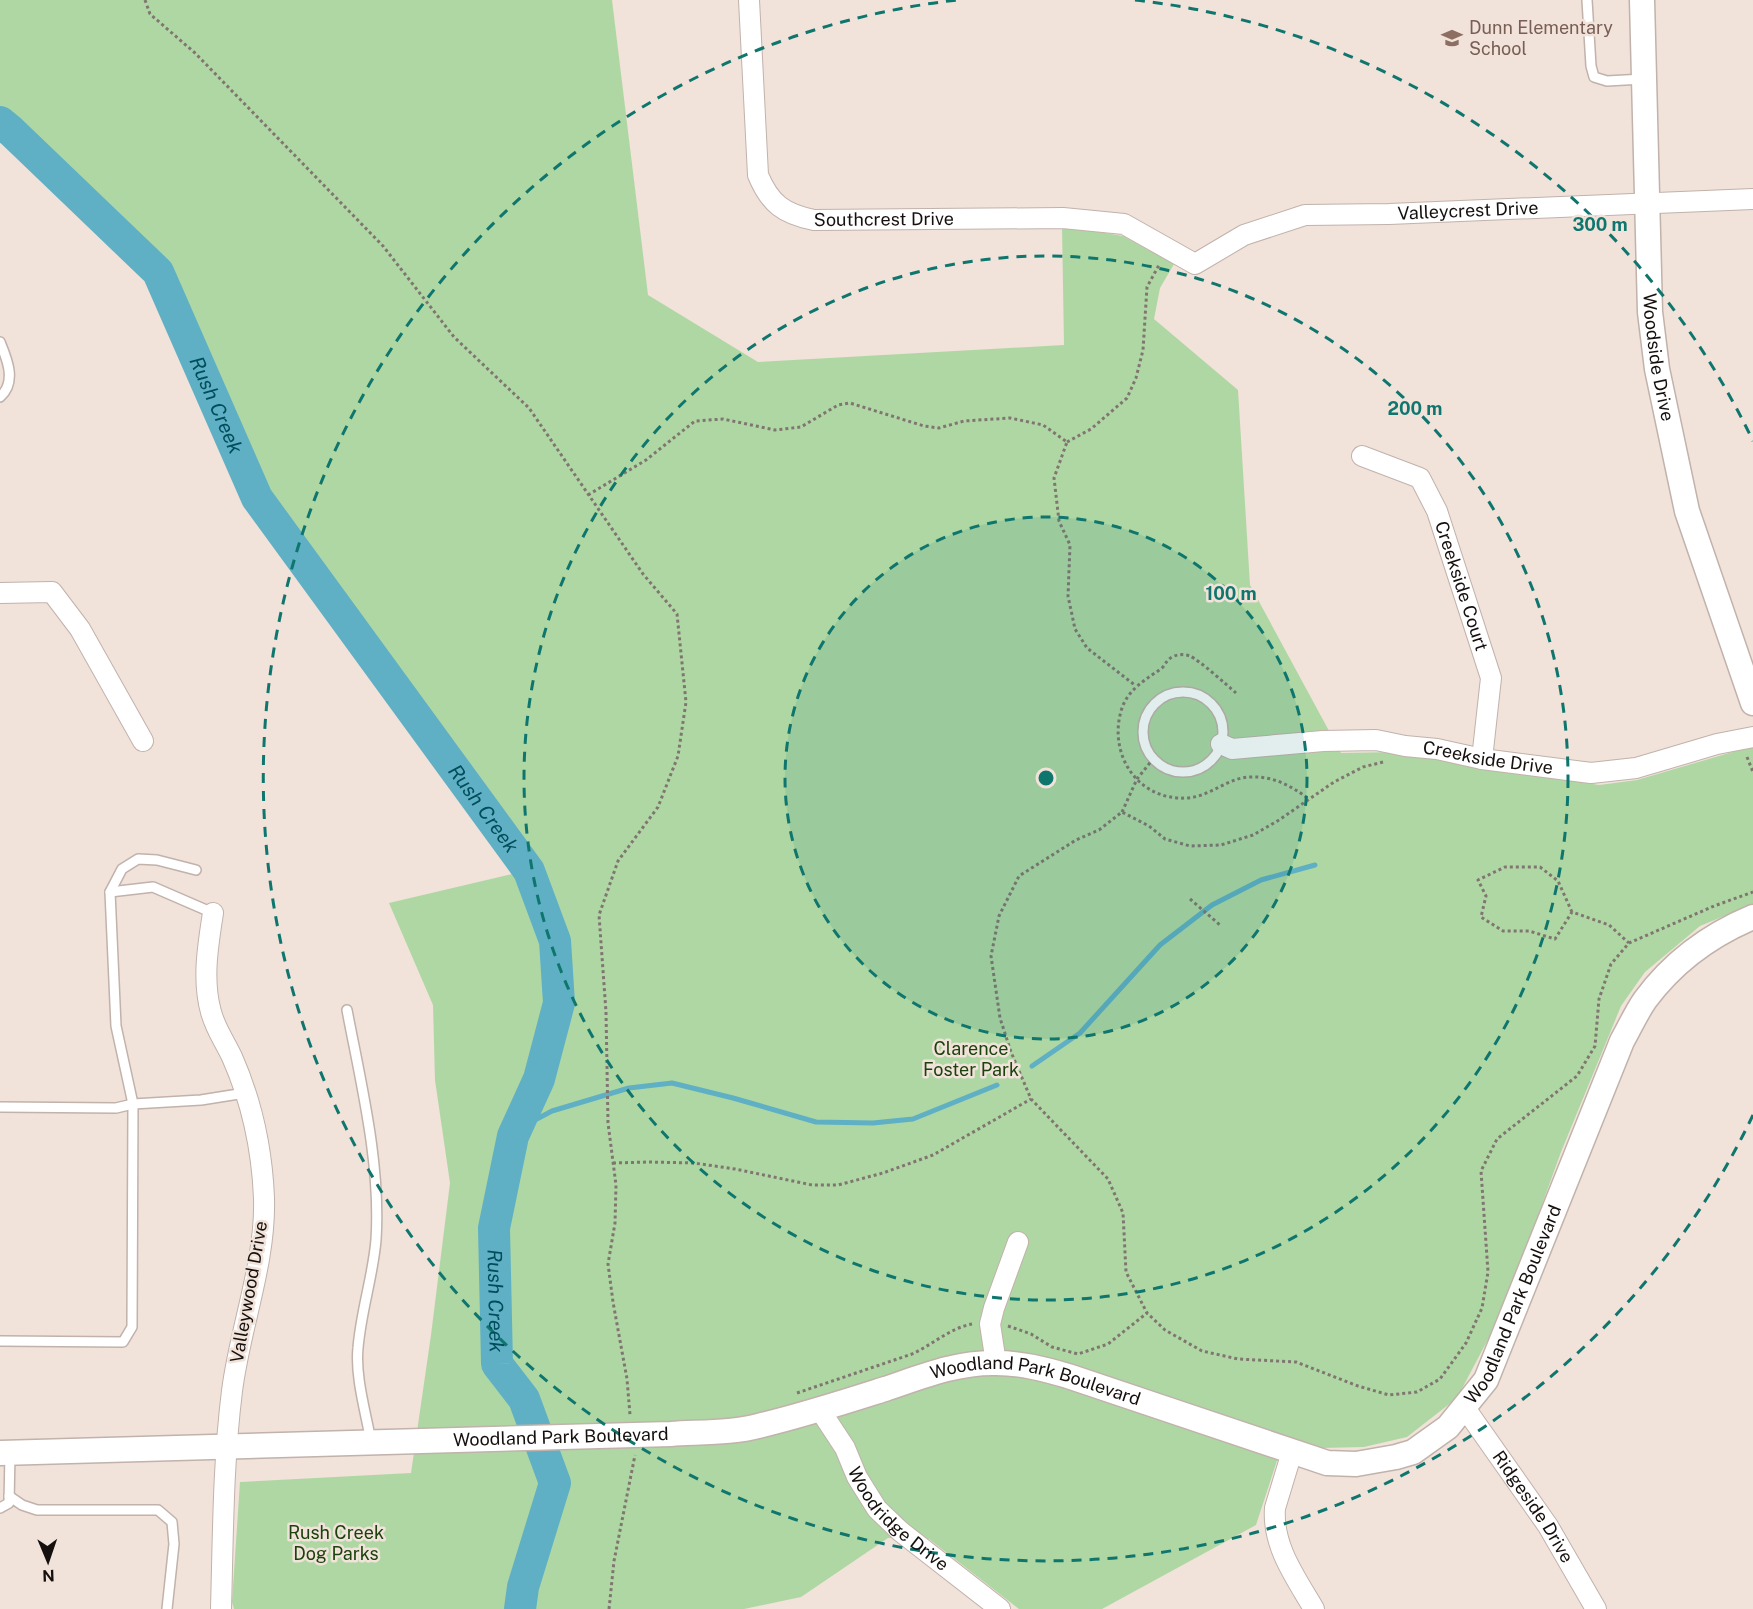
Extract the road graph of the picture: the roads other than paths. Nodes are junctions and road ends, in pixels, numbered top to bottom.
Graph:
1 (749, 0) edge
2 (1587, 0) edge
3 (1642, 0) edge
4 (1644, 78) junction
5 (1753, 199) edge
6 (1647, 203) junction
7 (1195, 264) joint
8 (0, 342) edge
9 (0, 396) edge
10 (1362, 456) dead end
11 (0, 593) edge
12 (1753, 703) edge
13 (1753, 737) edge
14 (143, 741) dead end
15 (1221, 744) junction
16 (1482, 759) junction
17 (196, 870) dead end
18 (110, 892) junction
19 (213, 913) joint
20 (1753, 917) edge
21 (347, 1010) dead end
22 (245, 1093) junction
23 (133, 1104) junction
24 (0, 1107) edge
25 (1018, 1242) dead end
26 (0, 1341) edge
27 (996, 1363) junction
28 (1465, 1408) junction
29 (820, 1410) junction
30 (371, 1442) junction
31 (226, 1446) junction
32 (1292, 1452) junction
33 (5, 1453) edge
34 (9, 1496) junction
35 (0, 1508) edge
36 (988, 1606) edge
37 (167, 1609) edge
38 (221, 1609) edge
39 (1314, 1609) edge
40 (1596, 1609) edge

1 - 7 street, Southcrest Drive
2 - 4 lane
3 - 4 street, Woodside Drive
4 - 6 street, Woodside Drive
5 - 6 street, Valleycrest Drive
6 - 7 street, Valleycrest Drive
6 - 12 street, Woodside Drive
8 - 9 lane
10 - 16 street, Creekside Court
11 - 14 street
13 - 16 street, Creekside Drive
15 - 15 lane
15 - 16 street, Creekside Drive
17 - 18 lane
18 - 19 lane
18 - 23 lane
19 - 22 street, Valleywood Drive
20 - 28 street, Woodland Park Boulevard
21 - 30 lane
22 - 23 lane
22 - 31 street, Valleywood Drive
23 - 24 lane
23 - 26 lane
25 - 27 street
27 - 29 street, Woodland Park Boulevard
27 - 32 street, Woodland Park Boulevard
28 - 32 street, Woodland Park Boulevard
28 - 40 street, Ridgeside Drive
29 - 30 street, Woodland Park Boulevard
29 - 36 street, Woodridge Drive
30 - 31 street, Woodland Park Boulevard
31 - 33 street, Woodland Park Boulevard
31 - 38 street, Valleywood Drive
32 - 39 street
33 - 34 lane
34 - 35 lane
34 - 37 lane

